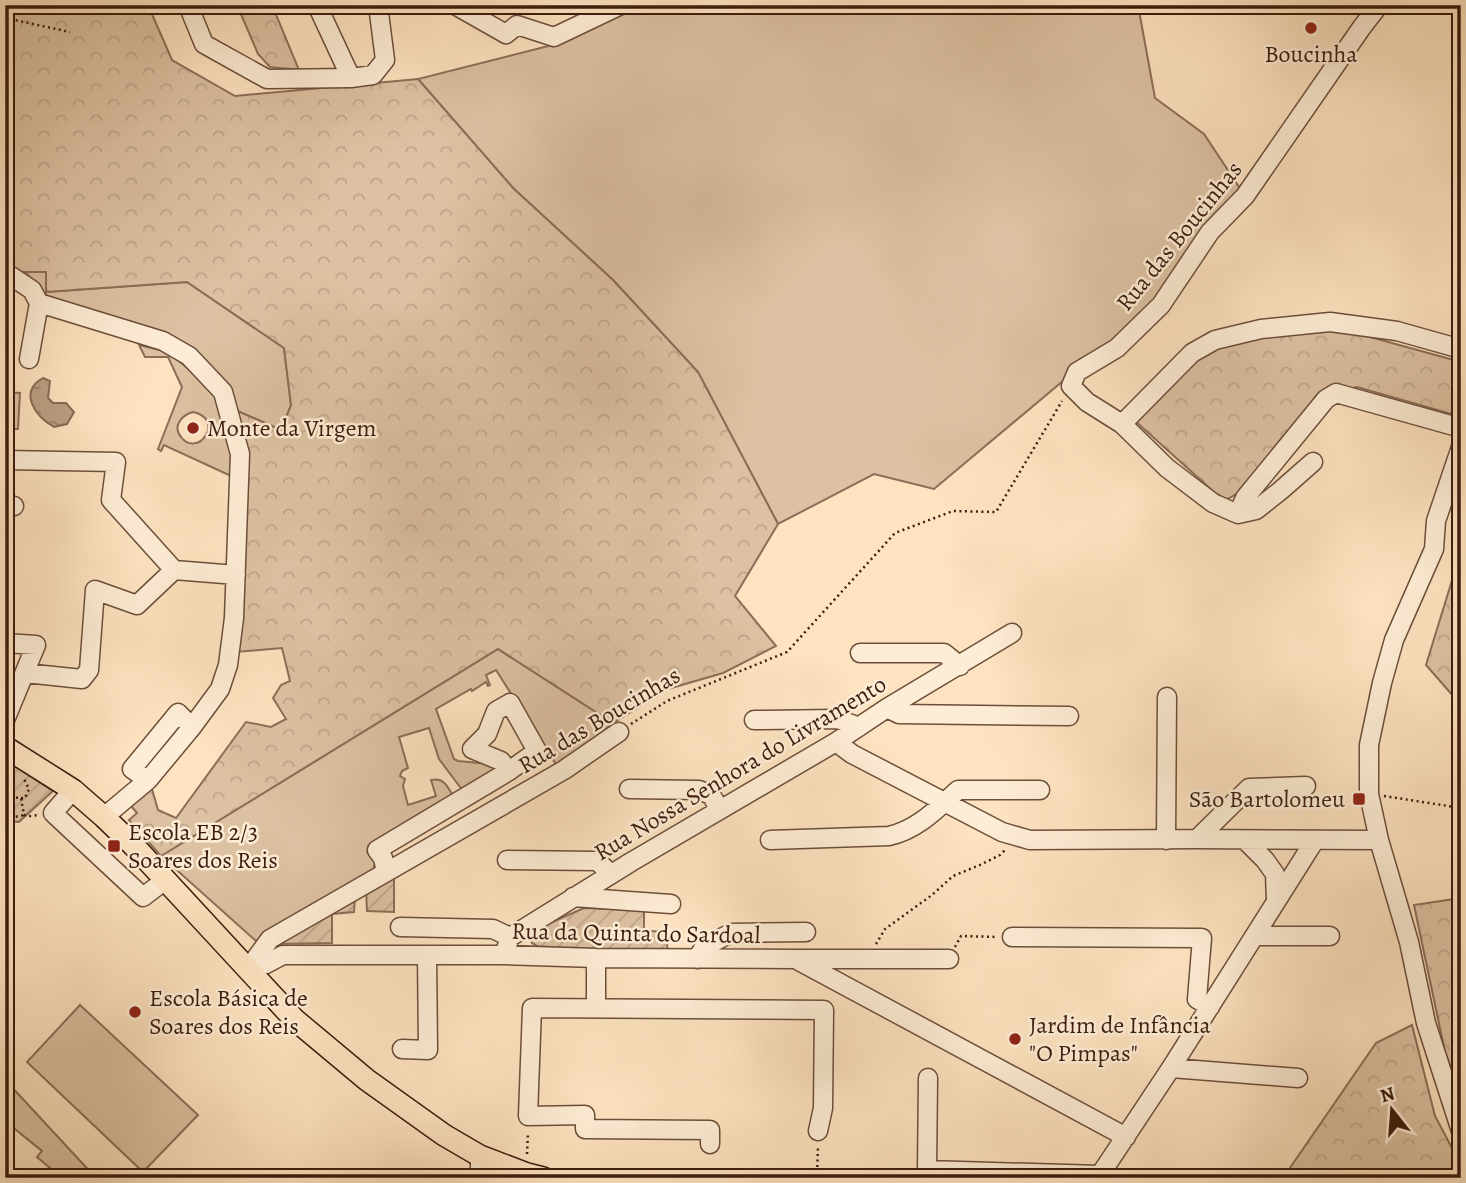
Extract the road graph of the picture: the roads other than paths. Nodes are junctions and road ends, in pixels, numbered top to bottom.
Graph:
1 (188, 5) edge
2 (317, 5) edge
3 (378, 5) edge
4 (455, 5) edge
5 (621, 5) edge
6 (1379, 5) edge
7 (351, 78) junction
8 (5, 276) edge
9 (39, 303) junction
10 (1461, 349) edge
11 (29, 359) dead end
12 (1122, 424) junction
13 (1461, 428) edge
14 (1461, 447) edge
15 (5, 460) edge
16 (1313, 462) dead end
17 (1238, 514) junction
18 (174, 570) junction
19 (236, 575) junction
20 (1012, 633) dead end
21 (5, 643) edge
22 (860, 653) dead end
23 (960, 666) junction
24 (25, 673) junction
25 (1167, 697) dead end
26 (887, 708) junction
27 (1069, 716) dead end
28 (5, 720) edge
29 (754, 720) dead end
30 (859, 726) junction
31 (620, 732) road end
32 (836, 742) junction
33 (5, 747) edge
34 (509, 771) dead end
35 (1306, 786) dead end
36 (629, 789) dead end
37 (73, 790) junction
38 (1040, 790) dead end
39 (945, 802) junction
40 (720, 810) junction
41 (104, 817) junction
42 (1197, 839) junction
43 (771, 840) dead end
44 (1166, 840) junction
45 (1245, 840) junction
46 (1315, 840) junction
47 (1379, 840) junction
48 (507, 860) dead end
49 (386, 872) junction
50 (611, 874) junction
51 (164, 881) junction
52 (573, 897) junction
53 (1276, 900) junction
54 (671, 904) dead end
55 (400, 927) dead end
56 (806, 932) dead end
57 (1255, 936) junction
58 (1330, 936) dead end
59 (510, 937) junction
60 (1012, 937) road end
61 (503, 955) junction
62 (427, 956) junction
63 (596, 958) junction
64 (697, 959) junction
65 (796, 959) junction
66 (949, 959) road end
67 (248, 968) junction
68 (1210, 1007) junction
69 (596, 1008) junction
70 (402, 1049) dead end
71 (1171, 1068) junction
72 (1298, 1077) dead end
73 (928, 1079) dead end
74 (818, 1131) road end
75 (1461, 1131) edge
76 (1126, 1137) junction
77 (710, 1144) dead end
78 (480, 1167) edge
79 (535, 1176) edge
80 (1099, 1176) edge

1 - 7 street
2 - 7 street
3 - 7 street
4 - 5 street
6 - 12 street, Rua das Boucinhas
8 - 9 street
9 - 11 street
9 - 19 street
10 - 12 street
12 - 17 street
13 - 17 street
14 - 47 street
15 - 18 street
16 - 17 street
18 - 19 street
18 - 24 street
19 - 41 street
20 - 23 street, Rua Nossa Senhora do Livramento
21 - 24 street
22 - 23 street
23 - 26 street, Rua Nossa Senhora do Livramento
24 - 28 street
25 - 44 street
26 - 27 street
26 - 30 street, Rua Nossa Senhora do Livramento
29 - 30 street
30 - 32 street, Rua Nossa Senhora do Livramento
31 - 49 street, Rua das Boucinhas
32 - 39 street
32 - 40 street, Rua Nossa Senhora do Livramento
33 - 37 main road
34 - 49 street
35 - 42 street
36 - 40 street
37 - 41 main road
37 - 51 street
38 - 39 street
39 - 43 street
39 - 44 street
40 - 50 street, Rua Nossa Senhora do Livramento
41 - 51 main road
42 - 44 street
42 - 45 street
45 - 46 street
45 - 53 street
46 - 47 street
46 - 53 street
47 - 75 street
48 - 50 street
49 - 67 street, Rua das Boucinhas
50 - 52 street, Rua Nossa Senhora do Livramento
51 - 67 main road
52 - 54 street
52 - 59 street, Rua Nossa Senhora do Livramento
53 - 57 street
55 - 59 street
56 - 64 street
57 - 58 street
57 - 68 street
59 - 61 street
60 - 68 street
61 - 62 street, Rua da Quinta do Sardoal
61 - 63 street, Rua da Quinta do Sardoal
62 - 67 street, Rua da Quinta do Sardoal
62 - 70 street
63 - 64 street, Rua da Quinta do Sardoal
63 - 69 street
64 - 65 street, Rua da Quinta do Sardoal
65 - 66 street, Rua da Quinta do Sardoal
65 - 76 street
67 - 78 main road
68 - 71 street
69 - 74 street
69 - 77 street
71 - 72 street
71 - 76 street
73 - 80 street
76 - 80 street
78 - 79 main road

